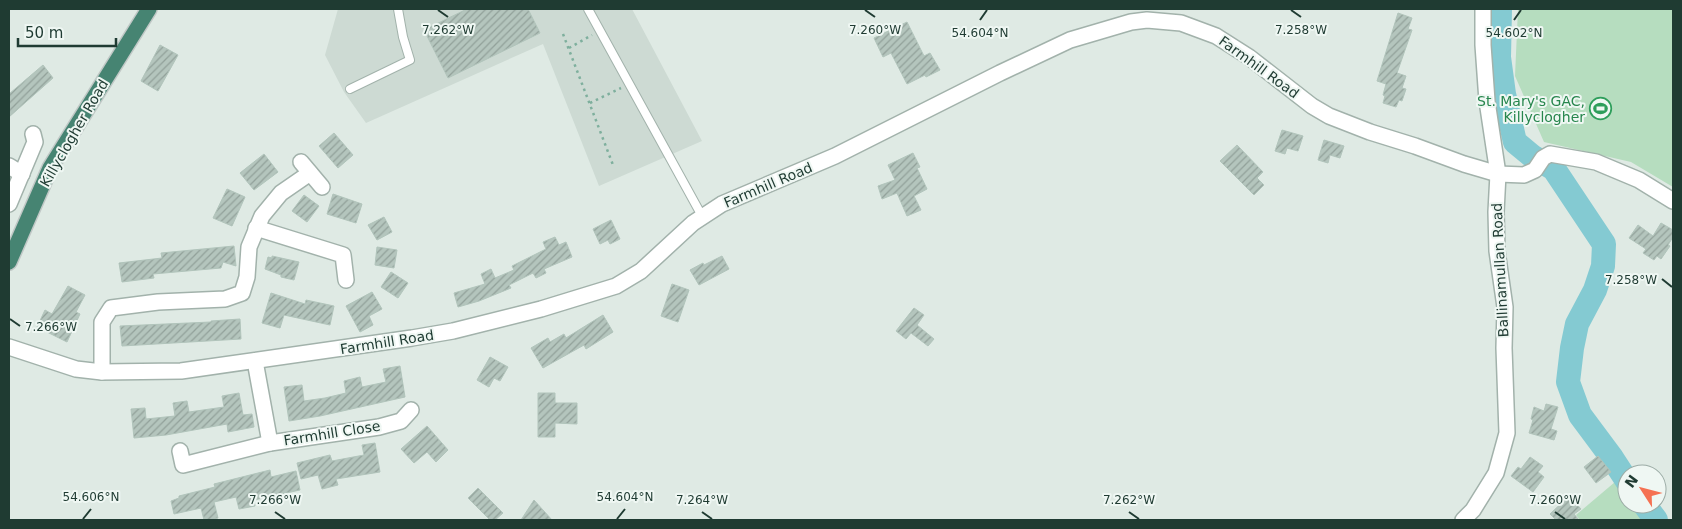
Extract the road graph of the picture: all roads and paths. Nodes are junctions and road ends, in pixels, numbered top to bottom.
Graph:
1 (149, 9) edge
2 (398, 9) edge
3 (588, 9) edge
4 (1483, 9) edge
5 (600, 30) junction
6 (563, 34) dead end
7 (569, 48) junction
8 (629, 84) junction
9 (350, 89) dead end
10 (590, 103) junction
11 (33, 134) dead end
12 (613, 165) dead end
13 (9, 166) edge
14 (22, 174) junction
15 (1498, 174) junction
16 (322, 187) dead end
17 (1673, 201) edge
18 (9, 204) edge
19 (702, 216) junction
20 (256, 228) junction
21 (9, 262) edge
22 (346, 280) dead end
23 (9, 347) edge
24 (255, 361) junction
25 (102, 372) junction
26 (411, 410) dead end
27 (270, 443) junction
28 (180, 451) dead end
29 (1463, 520) edge

1 - 21 highway, Killyclogher Road
2 - 9 lane
3 - 5 lane
4 - 15 street, Ballinamullan Road
5 - 7 path
5 - 8 lane
6 - 7 path
7 - 10 path
8 - 10 path
8 - 19 lane
10 - 12 path
11 - 14 street
13 - 14 street
14 - 18 street
15 - 17 street, Farmhill Road
15 - 19 street, Farmhill Road
15 - 29 street, Ballinamullan Road
16 - 20 street
19 - 24 street, Farmhill Road
20 - 22 street
20 - 25 street
23 - 25 street, Farmhill Road
24 - 25 street, Farmhill Road
24 - 27 street, Farmhill Close
26 - 27 street, Farmhill Close
27 - 28 street

